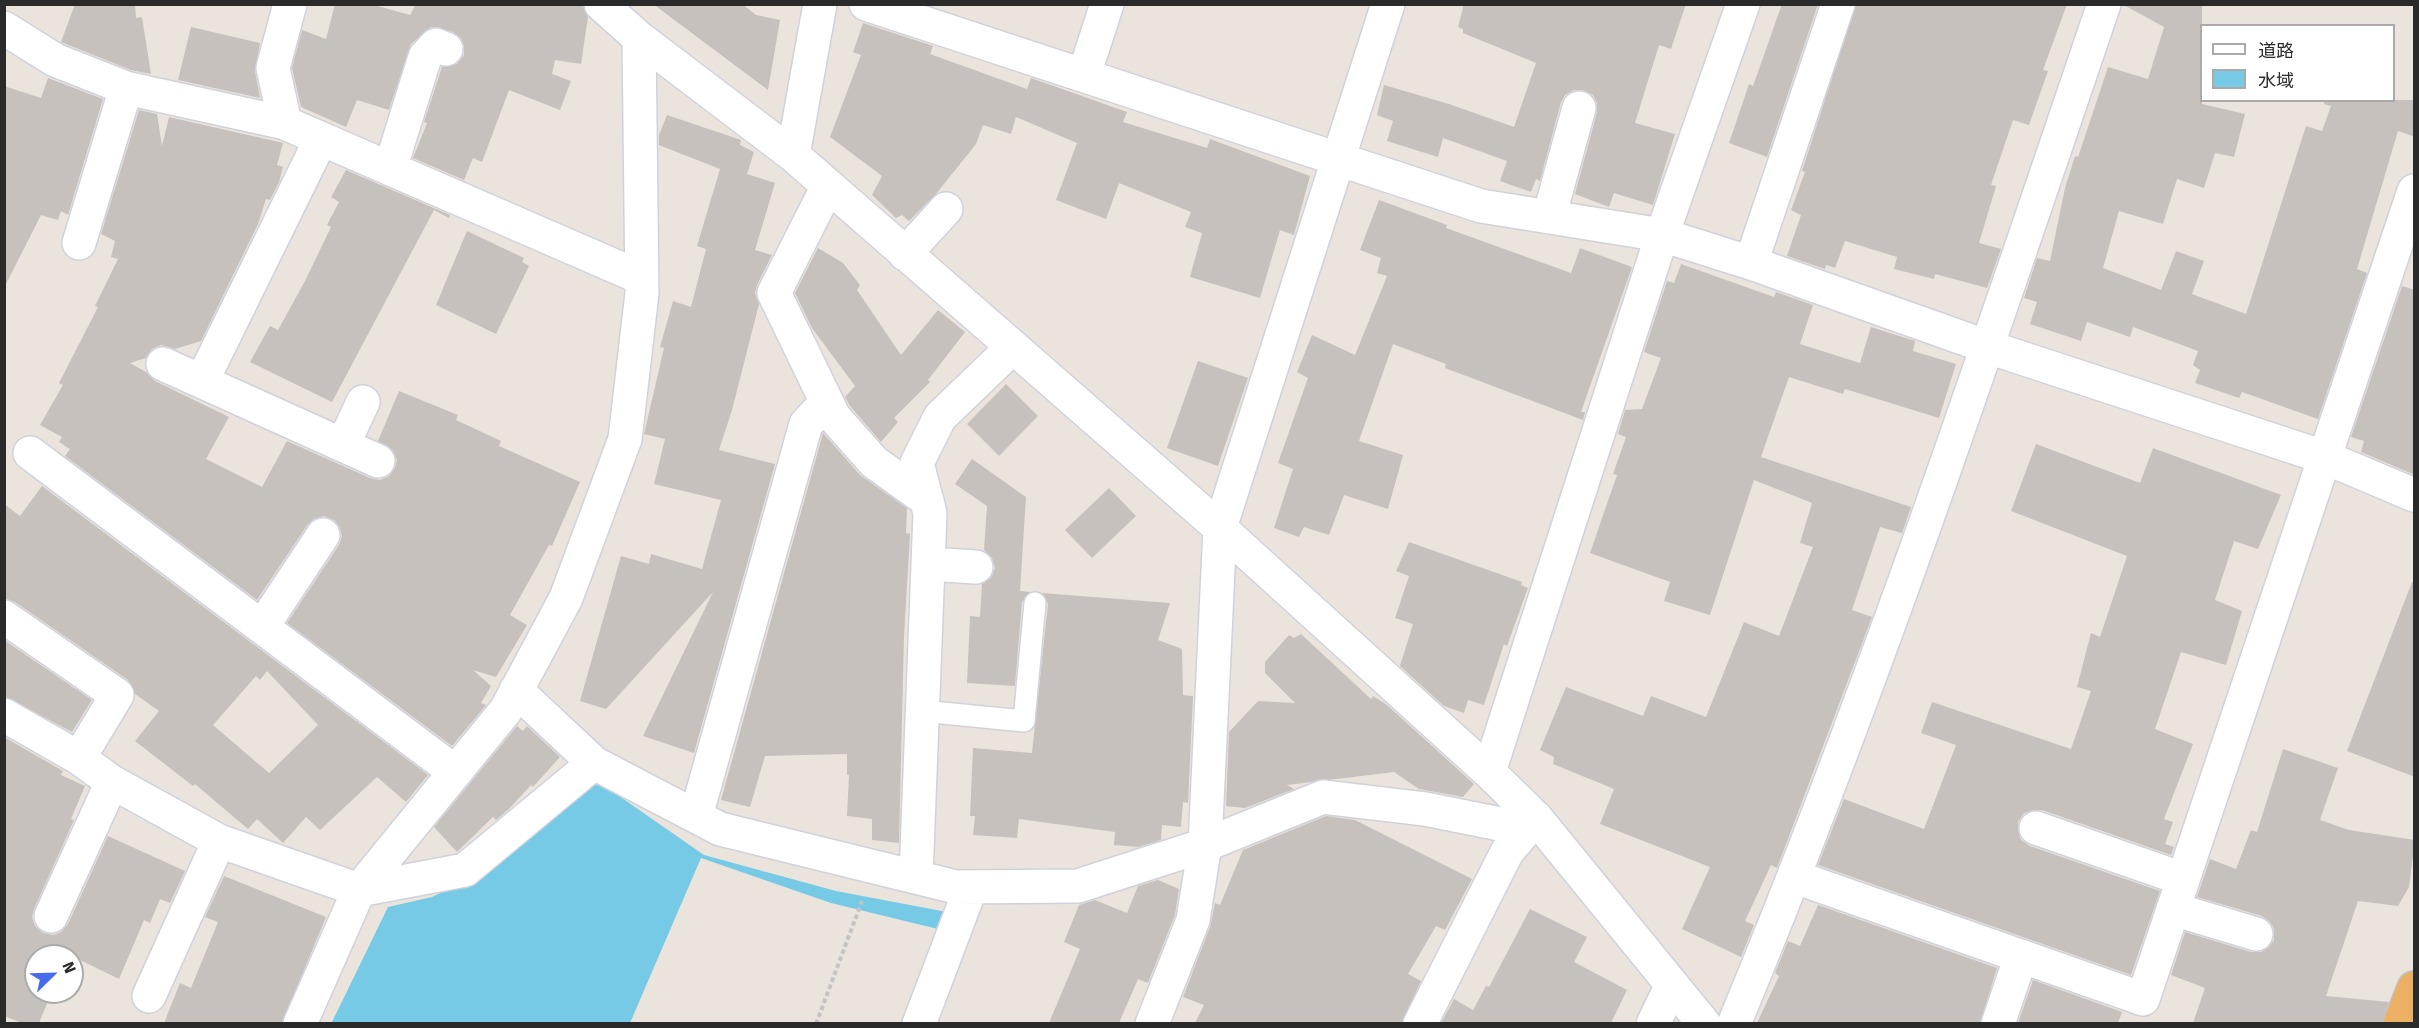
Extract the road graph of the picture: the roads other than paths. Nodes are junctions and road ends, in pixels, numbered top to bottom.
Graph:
1 (290, 4) edge
2 (601, 4) edge
3 (820, 4) edge
4 (866, 4) edge
5 (1107, 4) edge
6 (1388, 4) edge
7 (1743, 4) edge
8 (1838, 4) edge
9 (2104, 4) edge
10 (4, 28) edge
11 (639, 38) junction
12 (446, 49) dead end
13 (1084, 75) junction
14 (126, 88) junction
15 (1578, 108) dead end
16 (285, 123) junction
17 (321, 139) junction
18 (793, 155) junction
19 (1338, 157) junction
20 (390, 168) junction
21 (828, 186) junction
22 (2415, 191) edge
23 (945, 209) dead end
24 (1548, 217) junction
25 (1662, 235) junction
26 (79, 243) dead end
27 (905, 254) junction
28 (1751, 263) junction
29 (642, 278) junction
30 (1013, 347) junction
31 (1988, 347) junction
32 (163, 364) dead end
33 (203, 379) junction
34 (363, 402) dead end
35 (826, 402) junction
36 (343, 445) junction
37 (30, 453) dead end
38 (2324, 457) junction
39 (378, 461) dead end
40 (2415, 495) edge
41 (927, 500) junction
42 (1220, 528) junction
43 (323, 536) dead end
44 (928, 564) junction
45 (976, 567) dead end
46 (1035, 603) dead end
47 (4, 617) edge
48 (262, 627) junction
49 (516, 690) junction
50 (922, 711) junction
51 (4, 715) edge
52 (79, 758) junction
53 (594, 763) junction
54 (455, 772) junction
55 (1489, 772) junction
56 (112, 782) junction
57 (696, 816) junction
58 (1536, 818) junction
59 (2036, 828) dead end
60 (219, 841) junction
61 (1205, 845) junction
62 (916, 877) junction
63 (1795, 877) junction
64 (971, 887) junction
65 (359, 890) junction
66 (2178, 894) junction
67 (51, 916) dead end
68 (2256, 934) dead end
69 (2021, 956) junction
70 (1672, 985) junction
71 (2415, 988) edge
72 (149, 996) dead end
73 (300, 1023) edge
74 (919, 1023) edge
75 (1152, 1023) edge
76 (1420, 1023) edge
77 (1653, 1023) edge
78 (1704, 1023) edge
79 (1734, 1023) edge
80 (1998, 1023) edge
81 (2400, 1023) edge

1 - 16 street
2 - 11 street
3 - 18 street
4 - 13 street
5 - 13 street
6 - 19 street
7 - 25 street
8 - 28 street
9 - 31 street
10 - 14 street
11 - 18 street
11 - 29 street
12 - 20 street
13 - 19 street
14 - 16 street
14 - 26 street
15 - 24 street
16 - 17 street
17 - 20 street
17 - 33 street
18 - 21 street
19 - 24 street
19 - 42 street
20 - 29 street
21 - 27 street
21 - 35 street
22 - 38 street
23 - 27 street
24 - 25 street
25 - 28 street
25 - 55 street
27 - 30 street
28 - 31 street
29 - 49 street
30 - 41 street
30 - 42 street
31 - 38 street
31 - 63 street
32 - 33 street
33 - 36 street
34 - 36 street
35 - 41 street
35 - 57 street
36 - 39 street
37 - 48 street
38 - 40 street
38 - 66 street
41 - 44 street
42 - 55 street
42 - 61 street
43 - 48 street
44 - 45 street
44 - 50 street
46 - 50 lane
47 - 52 street
48 - 54 street
49 - 53 street
49 - 54 street
50 - 62 street
51 - 52 street
52 - 56 street
53 - 57 street
53 - 65 street
54 - 65 street
55 - 58 street
56 - 60 street
56 - 67 street
57 - 62 street
58 - 61 street
58 - 70 street
58 - 76 street
59 - 66 street
60 - 65 street
60 - 72 street
61 - 64 street
61 - 75 street
62 - 64 street
63 - 69 street
63 - 79 street
64 - 74 street
65 - 73 street
66 - 68 street
66 - 69 street
69 - 80 street
70 - 77 street
70 - 78 street
71 - 81 highway

